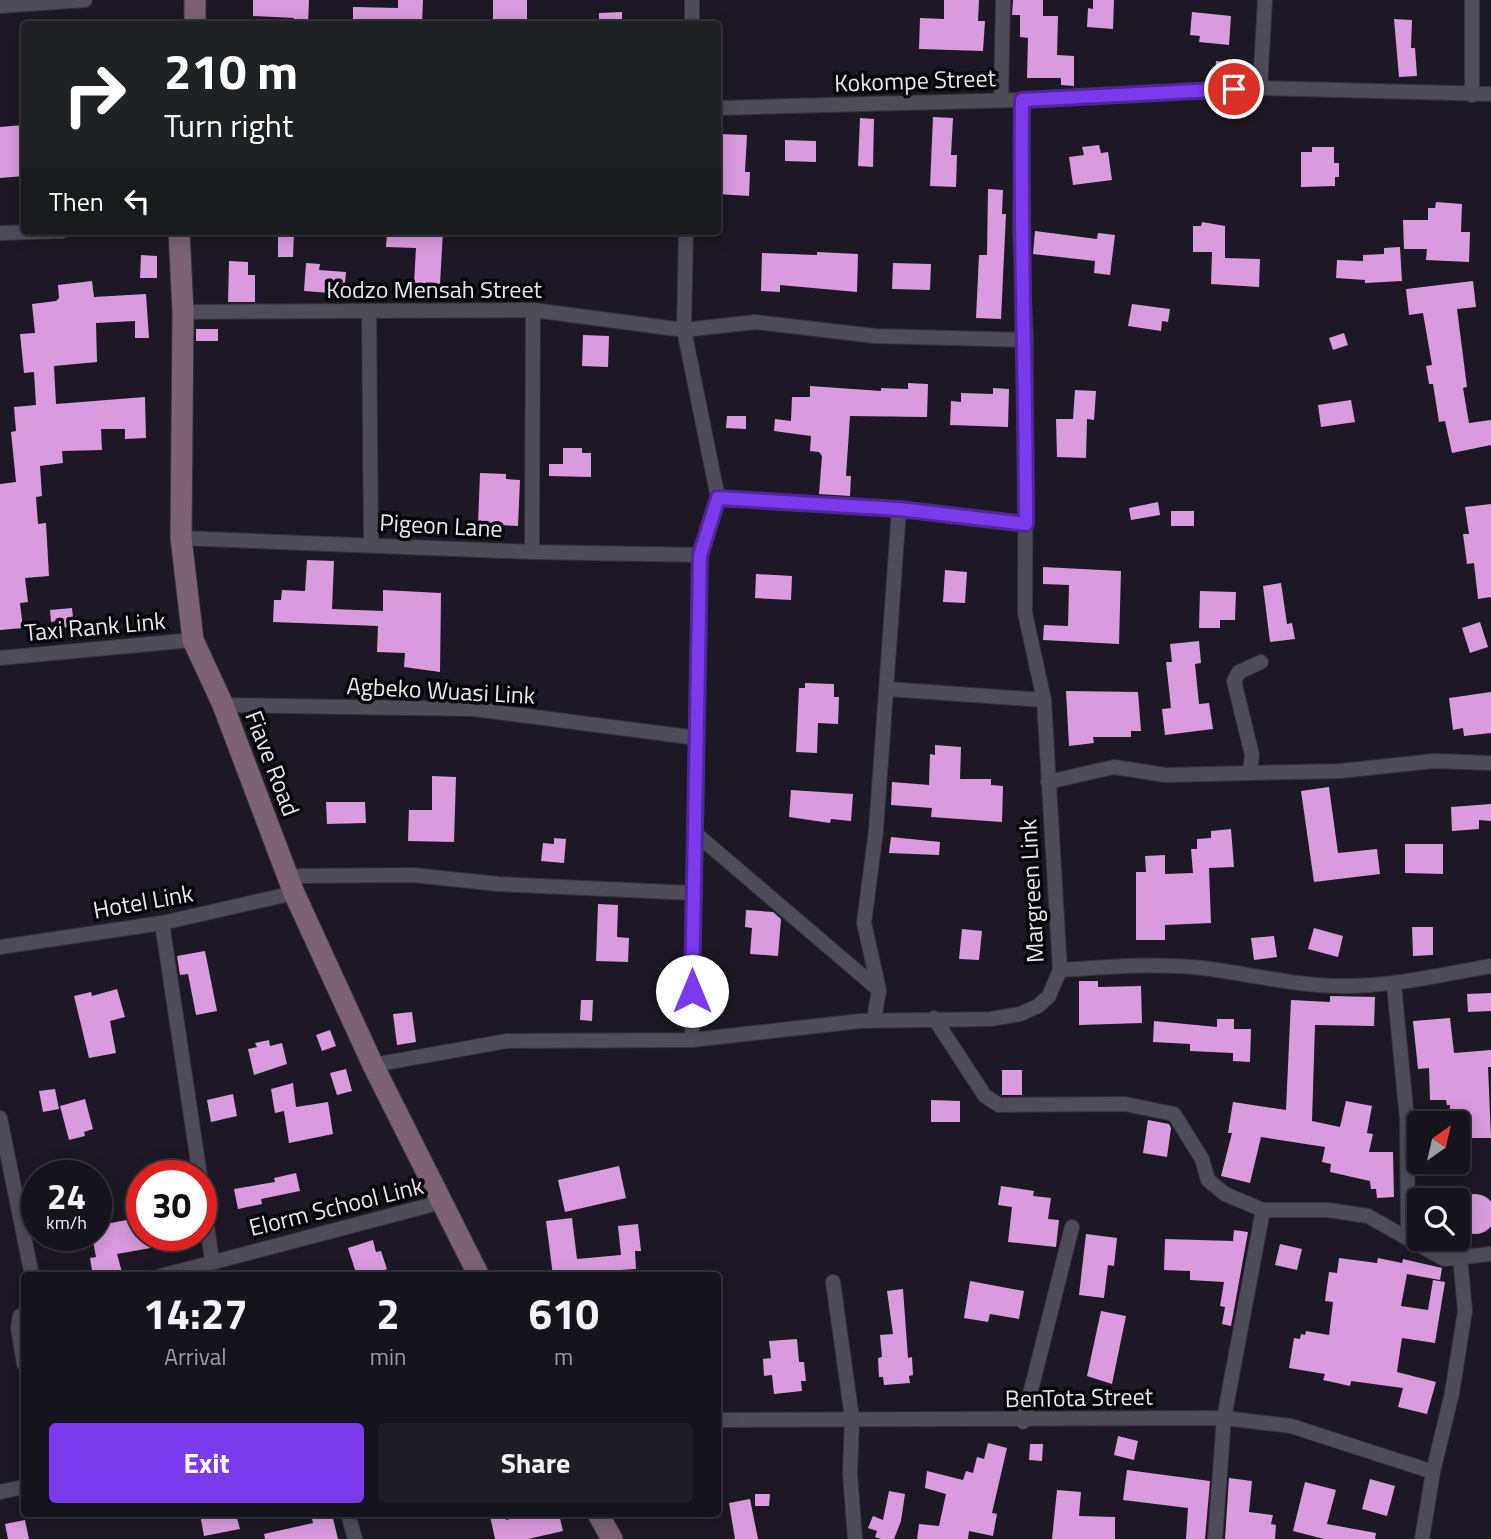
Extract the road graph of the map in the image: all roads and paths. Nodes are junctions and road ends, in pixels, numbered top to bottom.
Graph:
1 (85, 0) edge
2 (195, 0) edge
3 (692, 0) edge
4 (1003, 0) edge
5 (1265, 0) edge
6 (1472, 0) edge
7 (0, 6) edge
8 (195, 21) edge
9 (692, 21) edge
10 (1260, 88) junction
11 (1491, 94) edge
12 (1472, 95) junction
13 (1001, 100) junction
14 (1022, 100) junction
15 (721, 108) edge
16 (21, 232) edge
17 (0, 233) edge
18 (178, 235) edge
19 (686, 235) edge
20 (369, 310) junction
21 (533, 310) junction
22 (183, 312) junction
23 (684, 330) junction
24 (1026, 340) junction
25 (718, 498) junction
26 (899, 509) junction
27 (1026, 524) junction
28 (181, 538) junction
29 (371, 545) junction
30 (532, 552) junction
31 (700, 555) junction
32 (193, 640) junction
33 (0, 658) edge
34 (1261, 662) dead end
35 (887, 689) junction
36 (1044, 700) junction
37 (223, 705) junction
38 (697, 738) junction
39 (1491, 763) edge
40 (1250, 773) junction
41 (1048, 782) junction
42 (695, 833) junction
43 (291, 885) junction
44 (693, 893) junction
45 (162, 923) junction
46 (0, 947) edge
47 (1491, 966) edge
48 (1060, 970) junction
49 (1394, 985) junction
50 (879, 990) junction
51 (934, 1018) junction
52 (874, 1020) junction
53 (692, 1040) junction
54 (373, 1065) junction
55 (0, 1118) edge
56 (198, 1160) edge
57 (1408, 1188) edge
58 (442, 1202) junction
59 (1264, 1210) junction
60 (1072, 1227) dead end
61 (1407, 1236) edge
62 (211, 1251) edge
63 (1431, 1251) edge
64 (1491, 1255) edge
65 (1460, 1257) junction
66 (212, 1261) junction
67 (31, 1272) edge
68 (175, 1272) edge
69 (477, 1272) edge
70 (833, 1282) dead end
71 (21, 1316) edge
72 (21, 1346) edge
73 (852, 1418) junction
74 (1224, 1419) junction
75 (721, 1420) edge
76 (1023, 1422) junction
77 (1433, 1472) junction
78 (21, 1488) edge
79 (0, 1492) edge
80 (349, 1517) edge
81 (600, 1517) edge
82 (355, 1539) edge
83 (612, 1539) edge
84 (855, 1539) edge
85 (1215, 1539) edge
86 (1422, 1539) edge

1 - 7 street
2 - 8 street
3 - 9 street
4 - 13 street
5 - 10 street
6 - 12 street
10 - 12 street, Kokompe Street
10 - 14 street, Kokompe Street
11 - 12 street, Kokompe Street
13 - 14 street, Kokompe Street
13 - 15 street, Kokompe Street
14 - 24 street, Margreen Link
16 - 17 street
18 - 22 street, Fiave Road
19 - 23 street
20 - 21 street, Kodzo Mensah Street
20 - 22 street, Kodzo Mensah Street
20 - 29 street
21 - 23 street, Kodzo Mensah Street
21 - 30 street
22 - 28 street, Fiave Road
23 - 24 street, Kodzo Mensah Street
23 - 25 street
24 - 27 street, Margreen Link
25 - 26 street
25 - 31 street
26 - 27 street
26 - 35 street
27 - 36 street, Margreen Link
28 - 29 street, Pigeon Lane
28 - 32 street, Fiave Road
29 - 30 street, Pigeon Lane
30 - 31 street, Pigeon Lane
31 - 38 street
32 - 33 street, Taxi Rank Link
32 - 37 street, Fiave Road
34 - 40 street
35 - 36 street
35 - 50 street
36 - 41 street, Margreen Link
37 - 38 street, Agbeko Wuasi Link
37 - 43 street, Fiave Road
38 - 42 street
39 - 40 street
40 - 41 street
41 - 48 street, Margreen Link
42 - 44 street
42 - 50 street
43 - 44 street, Hotel Link
43 - 45 street, Hotel Link
43 - 54 street, Fiave Road
44 - 53 street
45 - 46 street, Hotel Link
45 - 56 street
47 - 49 street
48 - 49 street
48 - 51 street, Margreen Link
49 - 57 street
50 - 52 street
51 - 52 street, Margreen Link
51 - 59 street
52 - 53 street, Margreen Link
53 - 54 street, Margreen Link
54 - 58 street, Fiave Road
55 - 67 street
58 - 66 street, Elorm School Link
58 - 69 street, Fiave Road
59 - 61 street
59 - 74 street
60 - 76 street
62 - 66 street
63 - 65 street
64 - 65 street
65 - 77 street
66 - 68 street, Elorm School Link
70 - 73 street
71 - 72 street
73 - 75 street, BenTota Street
73 - 76 street, BenTota Street
73 - 84 street
74 - 76 street, BenTota Street
74 - 77 street, BenTota Street
74 - 85 street
77 - 86 street
78 - 79 street
80 - 82 street
81 - 83 street

